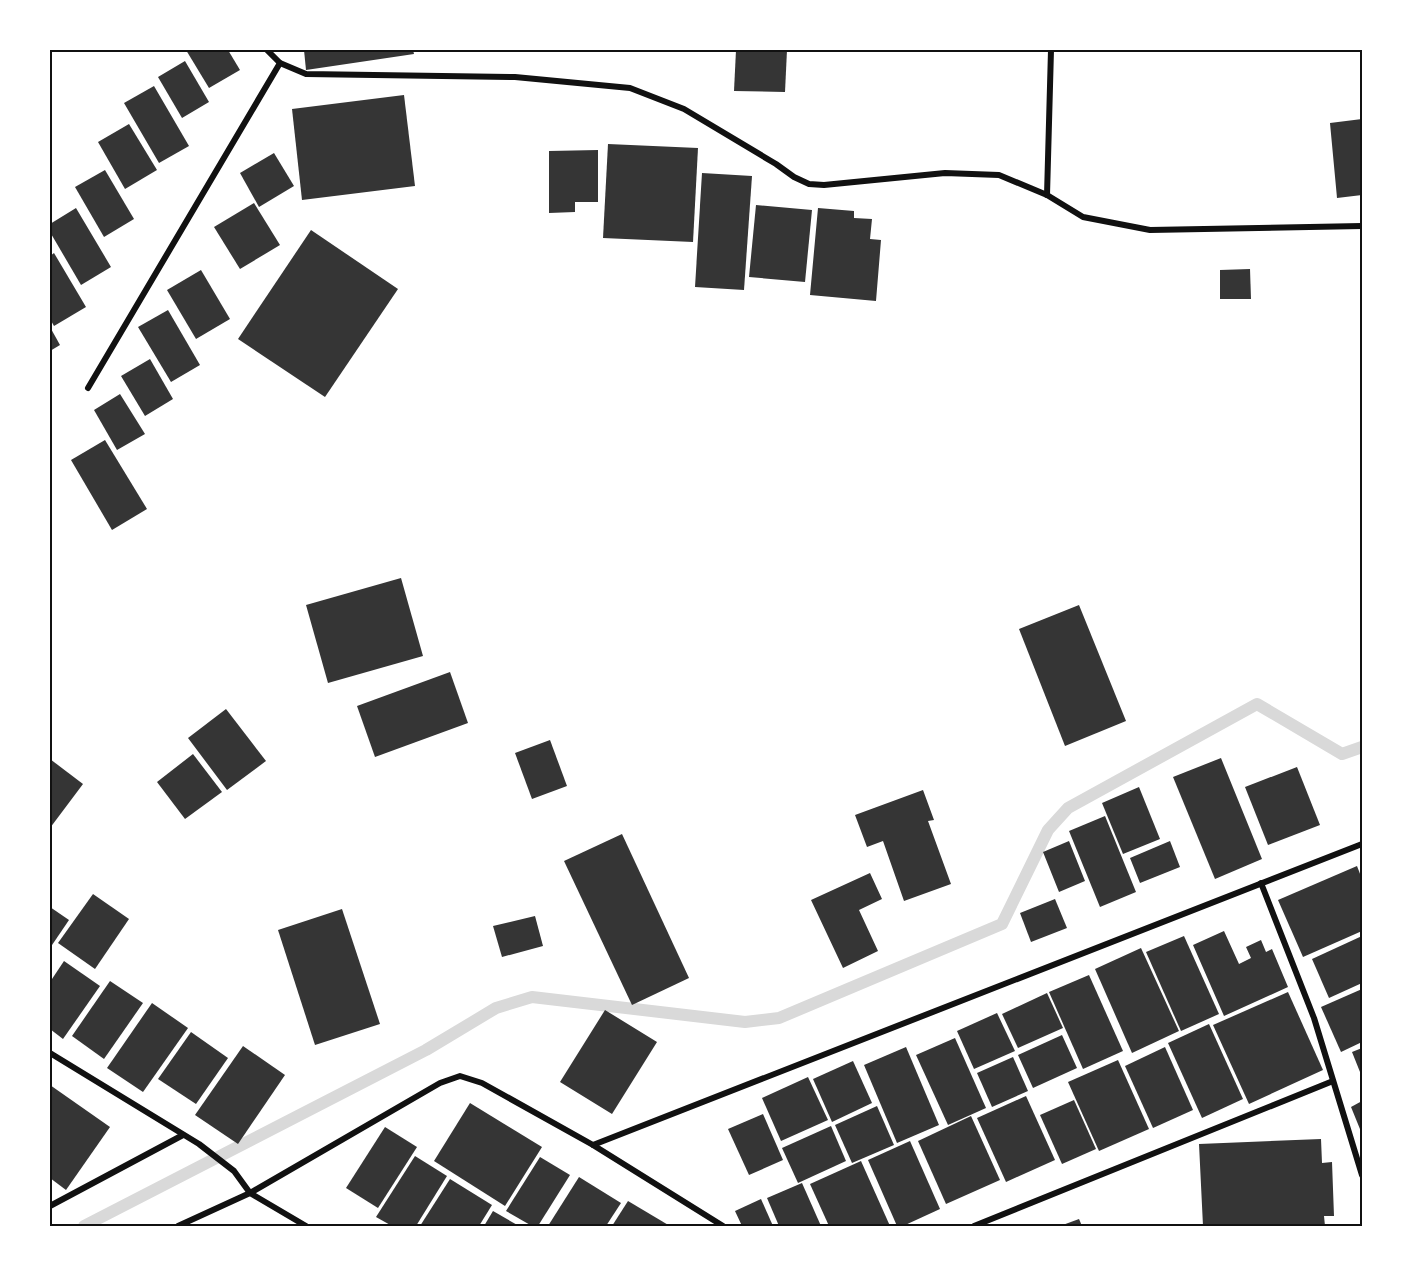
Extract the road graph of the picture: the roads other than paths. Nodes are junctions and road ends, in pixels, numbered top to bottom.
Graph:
1 (267, 50) edge
2 (1051, 50) edge
3 (280, 63) junction
4 (1047, 195) junction
5 (1362, 226) edge
6 (88, 388) dead end
7 (1362, 844) edge
8 (1262, 883) junction
9 (50, 1053) edge
10 (1333, 1080) junction
11 (183, 1135) junction
12 (593, 1145) junction
13 (1362, 1175) edge
14 (250, 1193) junction
15 (50, 1206) edge
16 (178, 1227) edge
17 (306, 1227) edge
18 (723, 1227) edge
19 (974, 1227) edge

1 - 3 street
2 - 4 street
3 - 4 street
3 - 6 street
4 - 5 street
7 - 8 street
8 - 10 street
8 - 12 street
9 - 11 street
10 - 13 street
10 - 19 street
11 - 14 street
11 - 15 street
12 - 14 street
12 - 18 street
14 - 16 street
14 - 17 street

